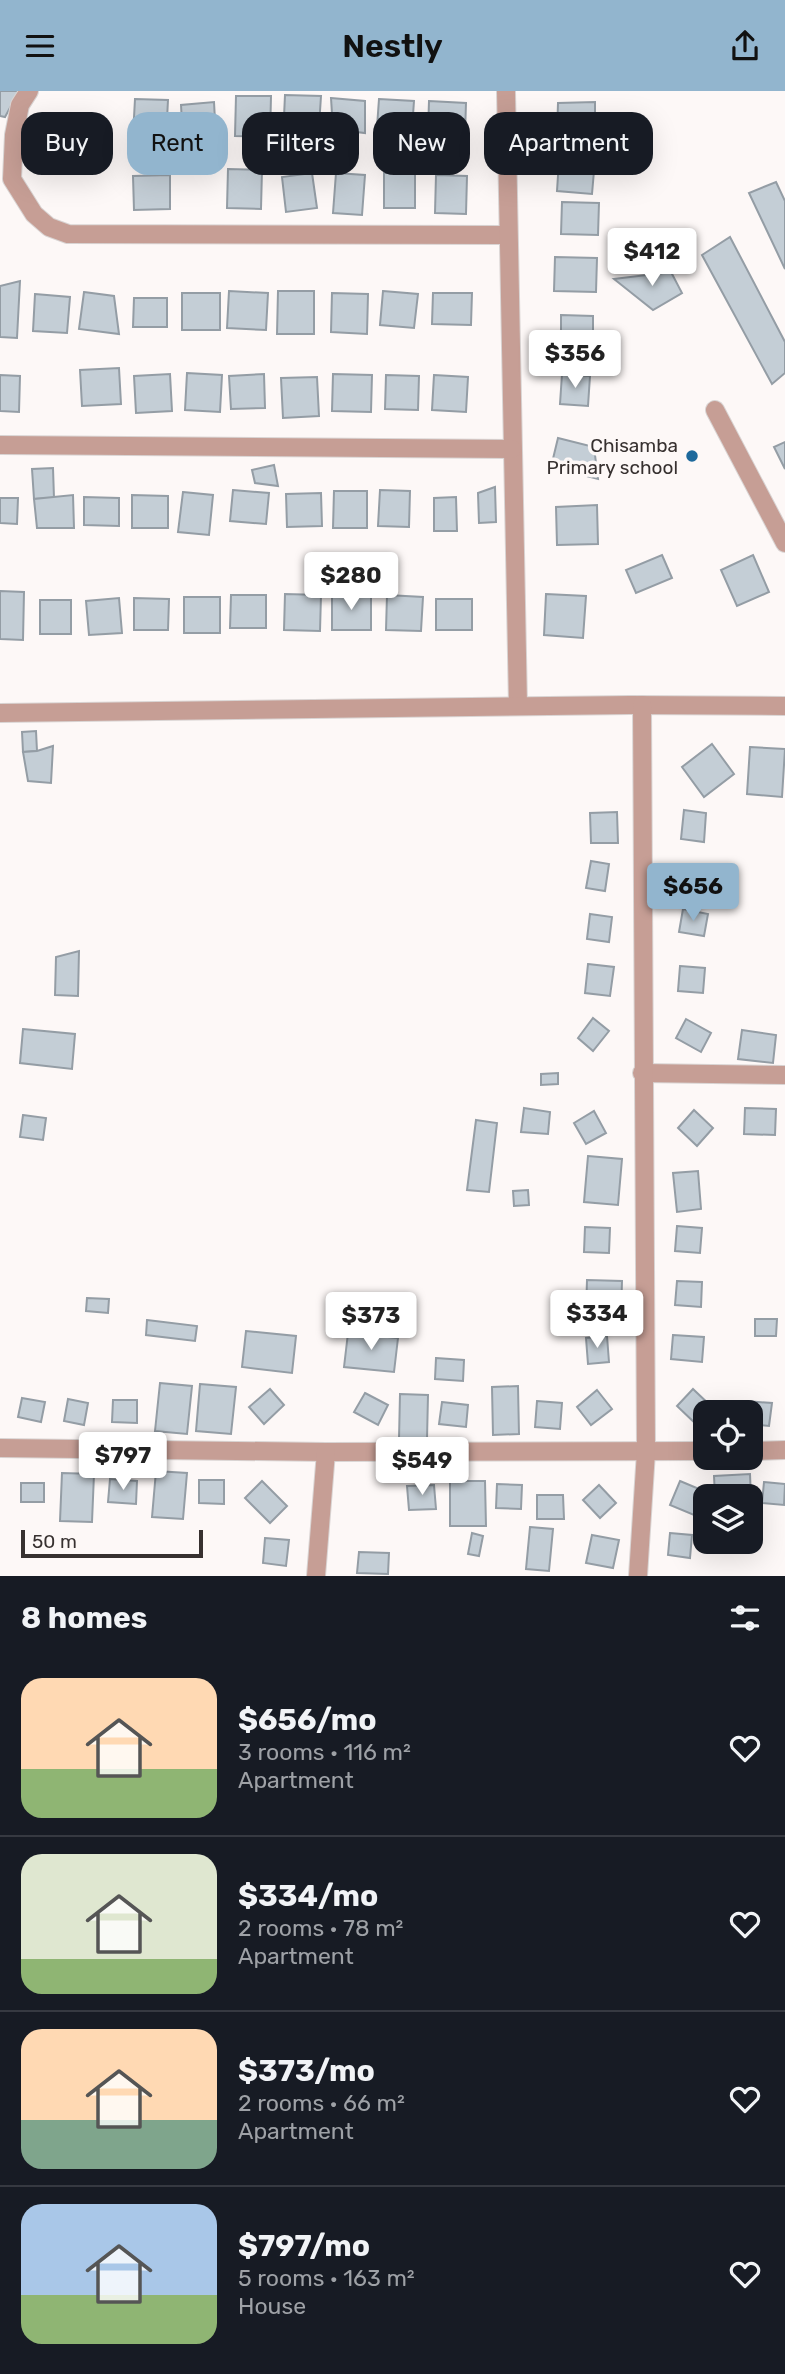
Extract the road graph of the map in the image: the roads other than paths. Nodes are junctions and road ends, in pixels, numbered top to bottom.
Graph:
1 (29, 91) edge
2 (506, 91) edge
3 (507, 235) junction
4 (715, 410) dead end
5 (0, 445) edge
6 (512, 449) junction
7 (785, 543) edge
8 (642, 705) junction
9 (785, 705) edge
10 (517, 706) junction
11 (0, 713) edge
12 (642, 1073) junction
13 (785, 1075) edge
14 (0, 1448) edge
15 (785, 1450) edge
16 (693, 1451) edge
17 (763, 1451) edge
18 (326, 1452) junction
19 (646, 1452) junction
20 (316, 1576) edge
21 (638, 1576) edge

1 - 3 street
2 - 3 street
3 - 6 street
4 - 7 street
5 - 6 street
6 - 10 street
8 - 9 street
8 - 10 street
8 - 12 street
10 - 11 street
12 - 13 street
12 - 19 street
14 - 18 street
15 - 17 street
16 - 19 street
18 - 19 street
18 - 20 street
19 - 21 street

